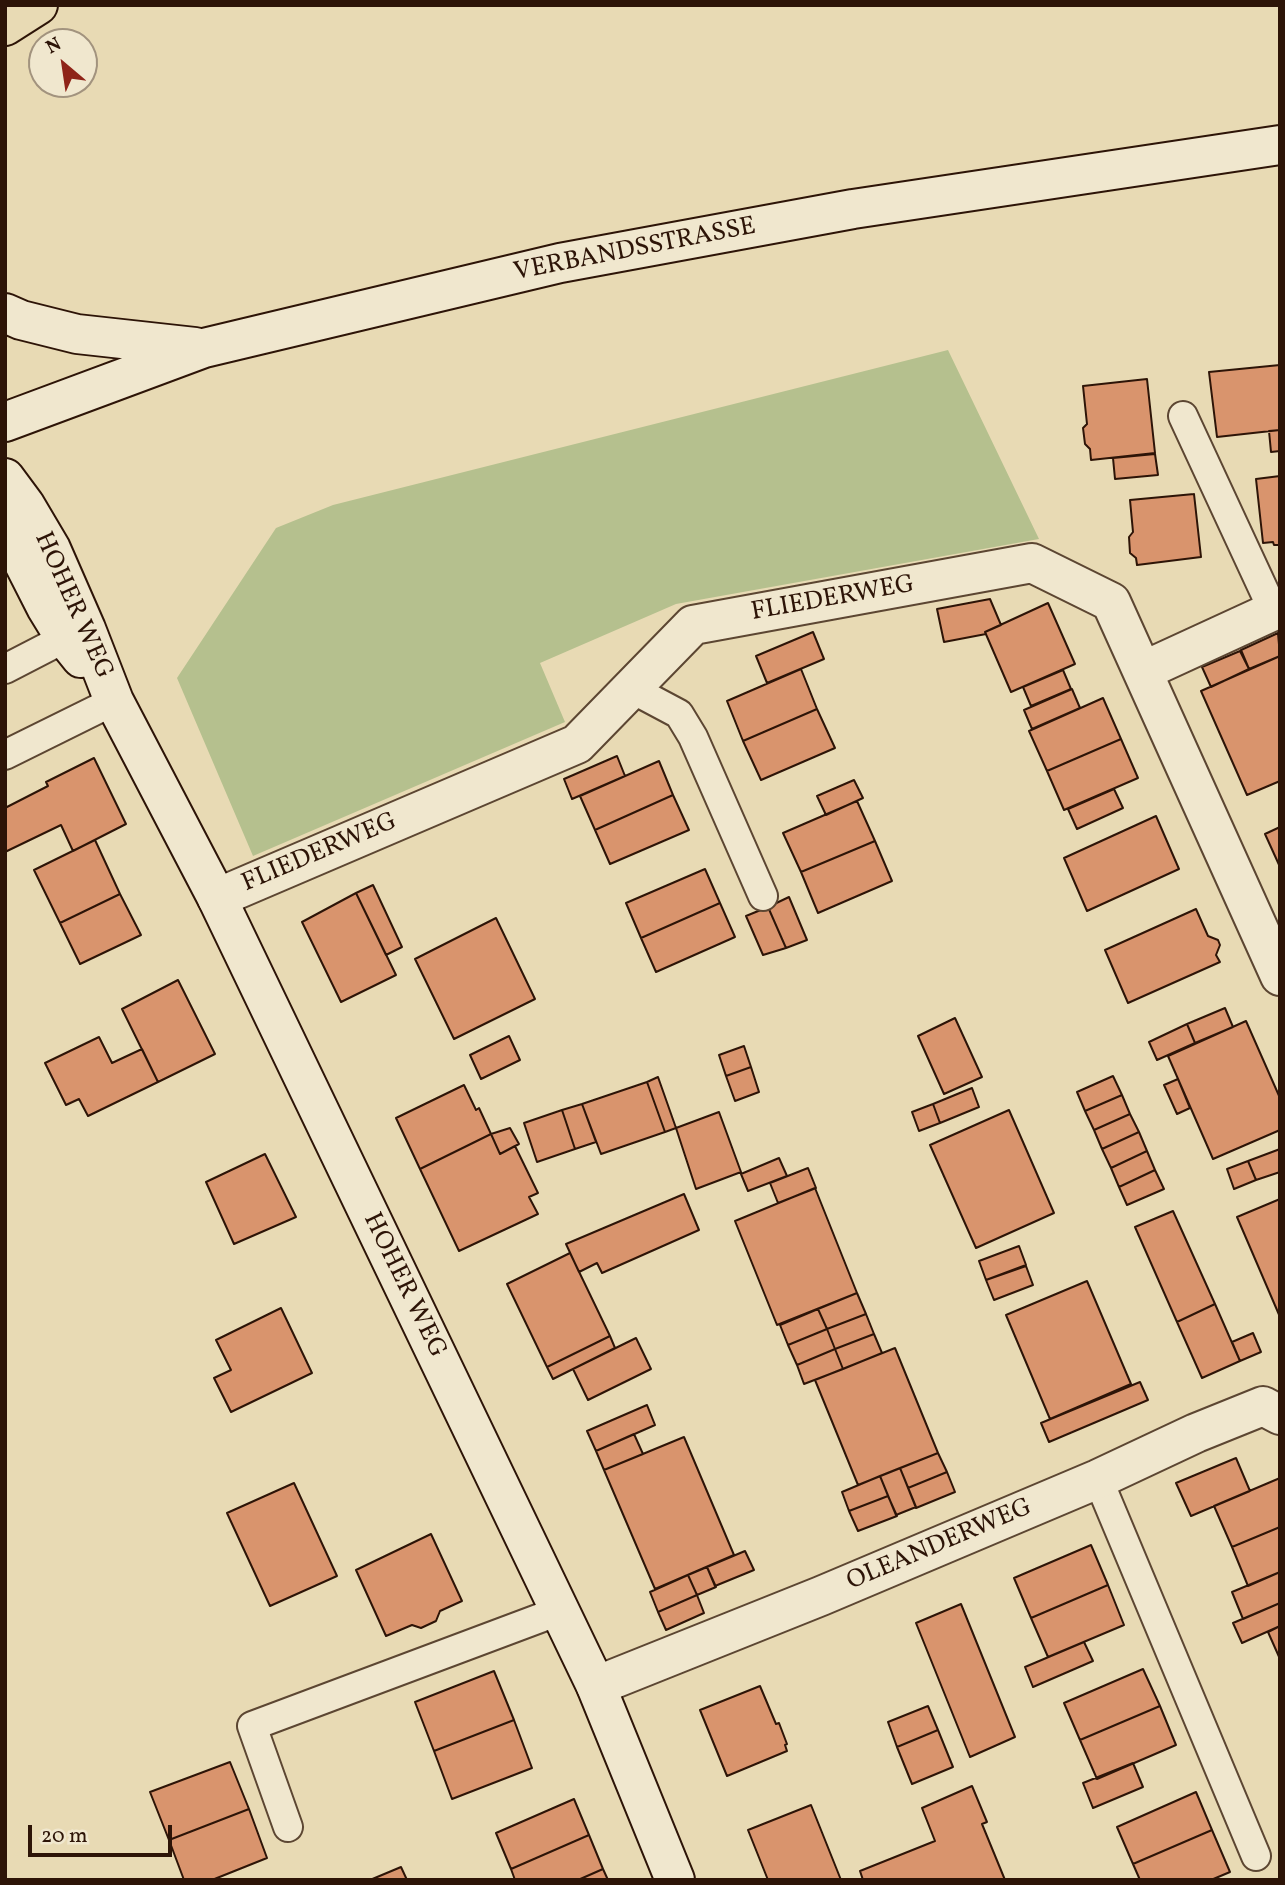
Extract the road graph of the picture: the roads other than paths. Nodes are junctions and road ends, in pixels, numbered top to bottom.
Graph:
1 (38, 5) edge
2 (5, 26) edge
3 (1280, 145) edge
4 (5, 313) edge
5 (204, 348) junction
6 (1183, 416) dead end
7 (5, 422) edge
8 (5, 478) edge
9 (5, 520) edge
10 (1277, 609) edge
11 (65, 638) junction
12 (5, 669) edge
13 (1143, 671) junction
14 (632, 689) junction
15 (114, 701) junction
16 (5, 755) edge
17 (763, 896) dead end
18 (216, 898) junction
19 (1280, 976) edge
20 (1280, 1415) edge
21 (1098, 1479) junction
22 (559, 1611) junction
23 (596, 1686) junction
24 (288, 1827) dead end
25 (1256, 1856) dead end
26 (675, 1880) edge

1 - 2 highway
3 - 5 street, VERBANDSSTRASSE
4 - 5 street
5 - 7 street, VERBANDSSTRASSE
6 - 10 lane
8 - 15 street, HOHER WEG
9 - 11 street, HOHER WEG
10 - 13 street
11 - 12 lane
11 - 15 street, HOHER WEG
13 - 14 street, FLIEDERWEG
13 - 19 street, FLIEDERWEG
14 - 17 lane
14 - 18 street, FLIEDERWEG
15 - 16 lane
15 - 18 street, HOHER WEG
18 - 22 street, HOHER WEG
20 - 21 street, OLEANDERWEG
21 - 23 street, OLEANDERWEG
21 - 25 lane
22 - 23 street, HOHER WEG
22 - 24 lane
23 - 26 street, HOHER WEG

